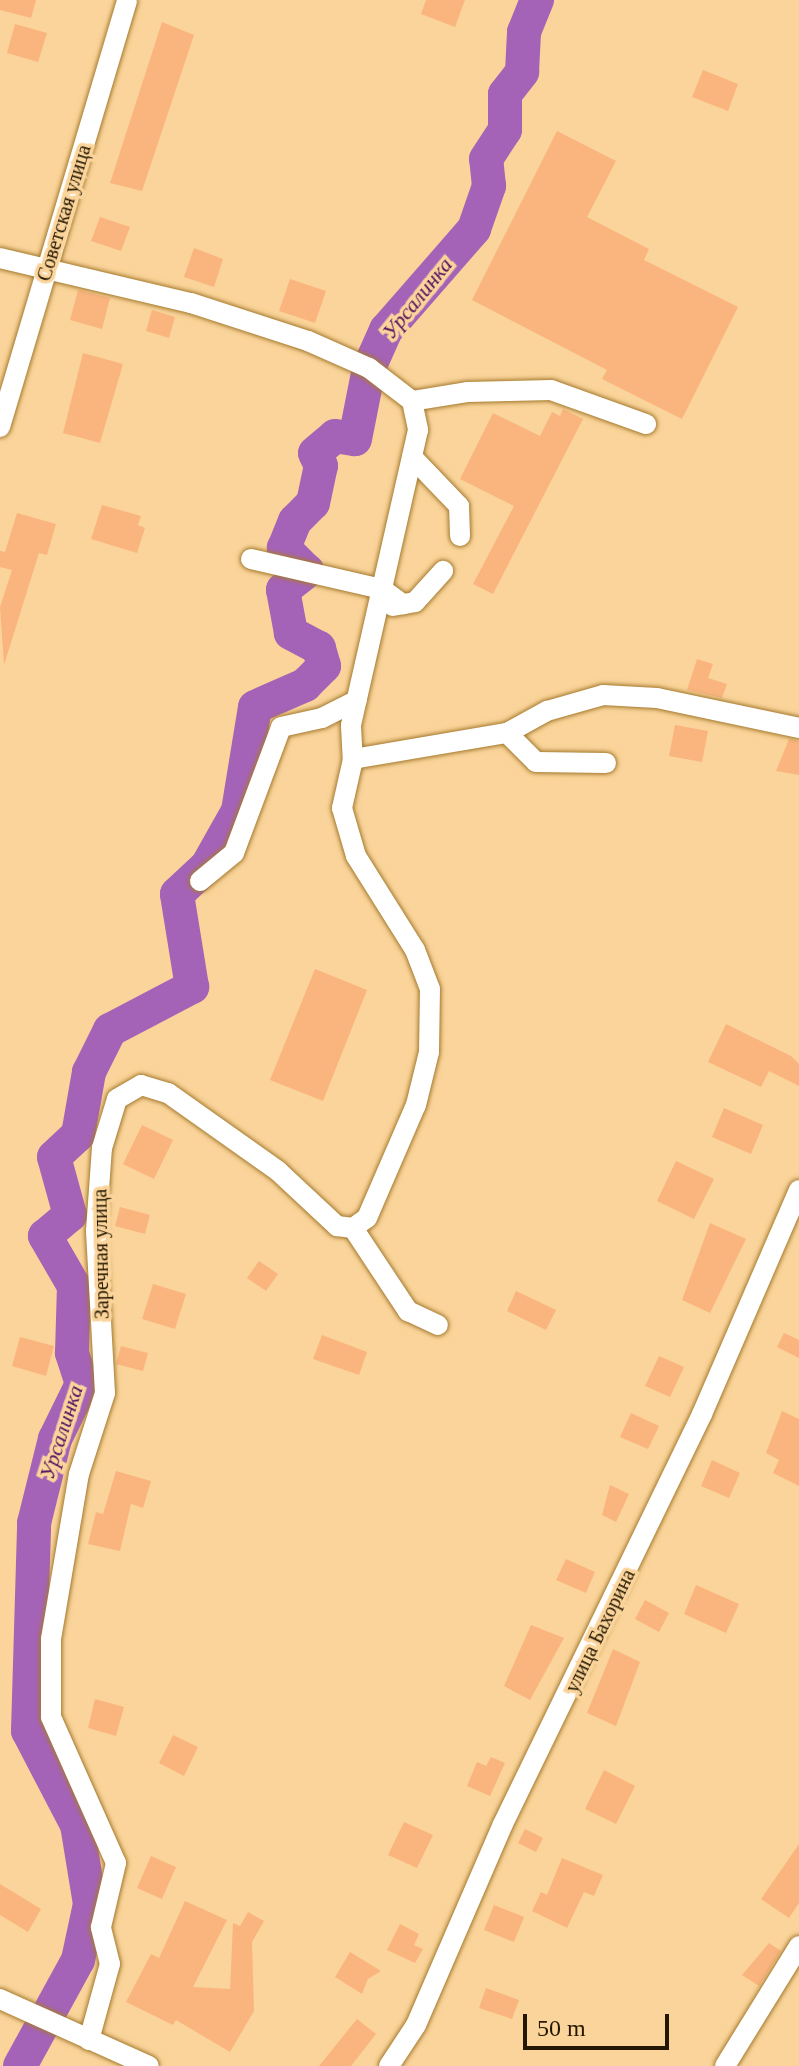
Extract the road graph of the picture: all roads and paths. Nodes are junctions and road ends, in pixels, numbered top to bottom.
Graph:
1 (127, 0) edge
2 (0, 258) edge
3 (48, 267) junction
4 (412, 401) junction
5 (646, 424) dead end
6 (0, 427) edge
7 (412, 457) junction
8 (460, 536) dead end
9 (251, 559) dead end
10 (443, 571) dead end
11 (382, 589) junction
12 (403, 604) junction
13 (377, 609) junction
14 (357, 700) junction
15 (799, 728) edge
16 (507, 733) junction
17 (353, 759) junction
18 (606, 763) dead end
19 (200, 881) dead end
20 (799, 1190) edge
21 (353, 1228) junction
22 (438, 1325) dead end
23 (799, 1946) edge
24 (0, 1999) edge
25 (89, 2040) junction
26 (149, 2066) edge
27 (389, 2066) edge
28 (725, 2066) edge

1 - 3 street, Советская улица
2 - 3 street
3 - 4 street
3 - 6 street, Советская улица
4 - 5 street
4 - 7 street
7 - 8 street
7 - 11 street
9 - 11 street
10 - 12 street
11 - 12 street
11 - 13 street
12 - 13 street
13 - 14 street
14 - 17 street
14 - 19 street
15 - 16 street
16 - 17 street
16 - 18 street
17 - 21 street
20 - 27 street, улица Бахорина
21 - 22 street
21 - 25 street, Заречная улица
23 - 28 street
24 - 25 street
25 - 26 street

